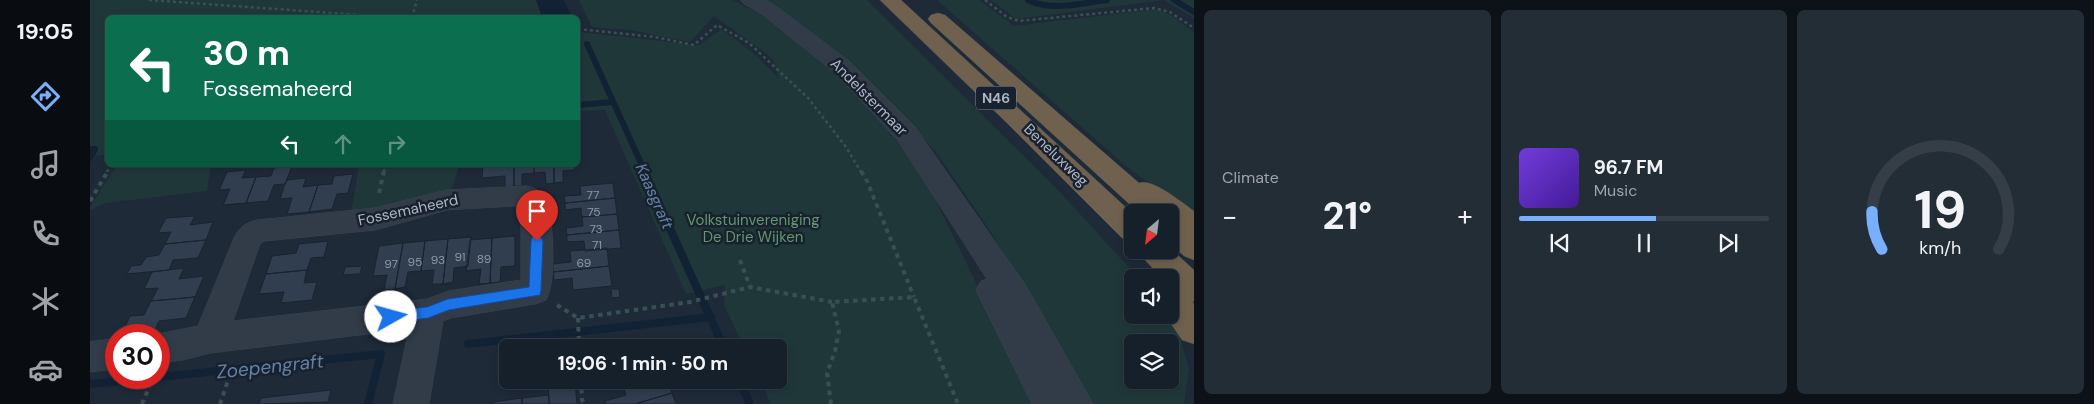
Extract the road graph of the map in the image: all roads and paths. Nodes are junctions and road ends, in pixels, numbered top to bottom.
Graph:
1 (149, 0) edge
2 (417, 0) edge
3 (751, 0) edge
4 (890, 0) edge
5 (917, 0) edge
6 (985, 0) edge
7 (361, 15) edge
8 (413, 15) edge
9 (1194, 28) edge
10 (580, 29) edge
11 (1098, 159) junction
12 (110, 167) edge
13 (97, 189) junction
14 (90, 190) edge
15 (1100, 198) junction
16 (90, 201) edge
17 (1146, 204) edge
18 (964, 216) junction
19 (1124, 222) edge
20 (1194, 226) edge
21 (1124, 232) edge
22 (1179, 234) edge
23 (1194, 248) edge
24 (1163, 259) edge
25 (740, 260) dead end
26 (750, 287) junction
27 (1194, 289) edge
28 (535, 291) junction
29 (914, 297) junction
30 (832, 302) junction
31 (1179, 309) edge
32 (428, 313) junction
33 (578, 318) junction
34 (1194, 330) edge
35 (210, 338) junction
36 (579, 339) edge
37 (170, 347) edge
38 (105, 356) edge
39 (90, 358) edge
40 (235, 360) dead end
41 (148, 389) edge
42 (581, 389) edge
43 (143, 402) edge
44 (220, 404) edge
45 (411, 404) edge
46 (584, 404) edge
47 (831, 404) edge
48 (958, 404) edge
49 (1050, 404) edge
50 (1074, 404) edge

1 - 7 path
2 - 8 path
3 - 18 street, Andelstermaar
4 - 15 highway, Beneluxweg / N46
5 - 11 highway, Beneluxweg / N46
6 - 9 path
10 - 29 path
11 - 17 highway, Beneluxweg / N46
11 - 20 highway, N46
12 - 13 path
13 - 14 path
13 - 16 path
15 - 19 highway, Beneluxweg / N46
15 - 21 highway, N46
18 - 49 street, Andelstermaar
18 - 50 street, Andelstermaar
22 - 23 highway
24 - 27 highway
25 - 26 path
26 - 30 path
26 - 33 path
28 - 32 street
28 - 33 path
28 - 35 street, Fossemaheerd
29 - 30 path
29 - 48 path
30 - 47 path
31 - 34 highway
32 - 35 street
32 - 45 street
33 - 36 path
35 - 37 street
38 - 39 street
40 - 44 path
41 - 43 path
42 - 46 path

